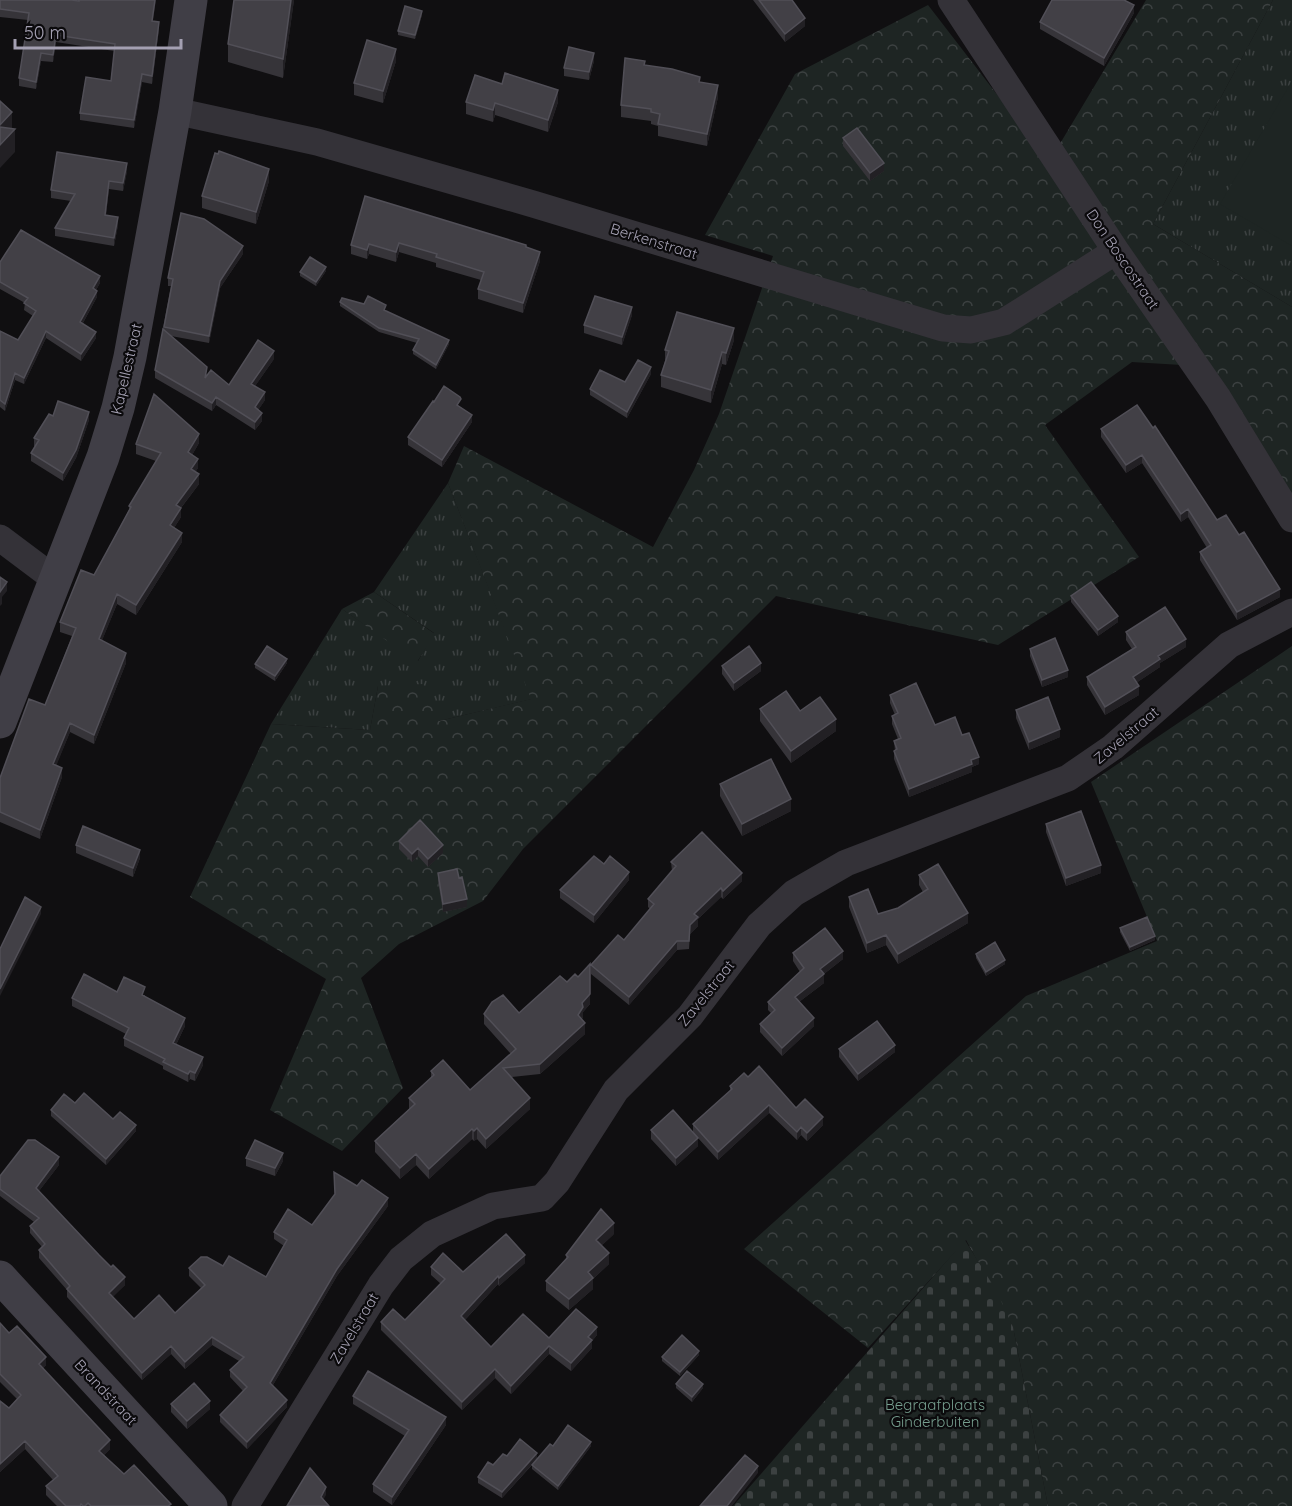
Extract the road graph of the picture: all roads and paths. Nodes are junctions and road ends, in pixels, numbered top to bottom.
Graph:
1 (191, 0) edge
2 (951, 0) edge
3 (175, 111) junction
4 (1116, 250) junction
5 (1292, 519) edge
6 (0, 538) edge
7 (56, 580) junction
8 (1292, 612) edge
9 (0, 722) edge
10 (0, 1277) edge
11 (211, 1506) edge
12 (245, 1506) edge

1 - 3 street, Kapellestraat
2 - 4 street, Don Boscostraat
3 - 4 street, Berkenstraat
3 - 7 street, Kapellestraat
4 - 5 street, Don Boscostraat
6 - 7 street
7 - 9 street, Kapellestraat
8 - 12 street, Zavelstraat
10 - 11 street, Brandstraat

